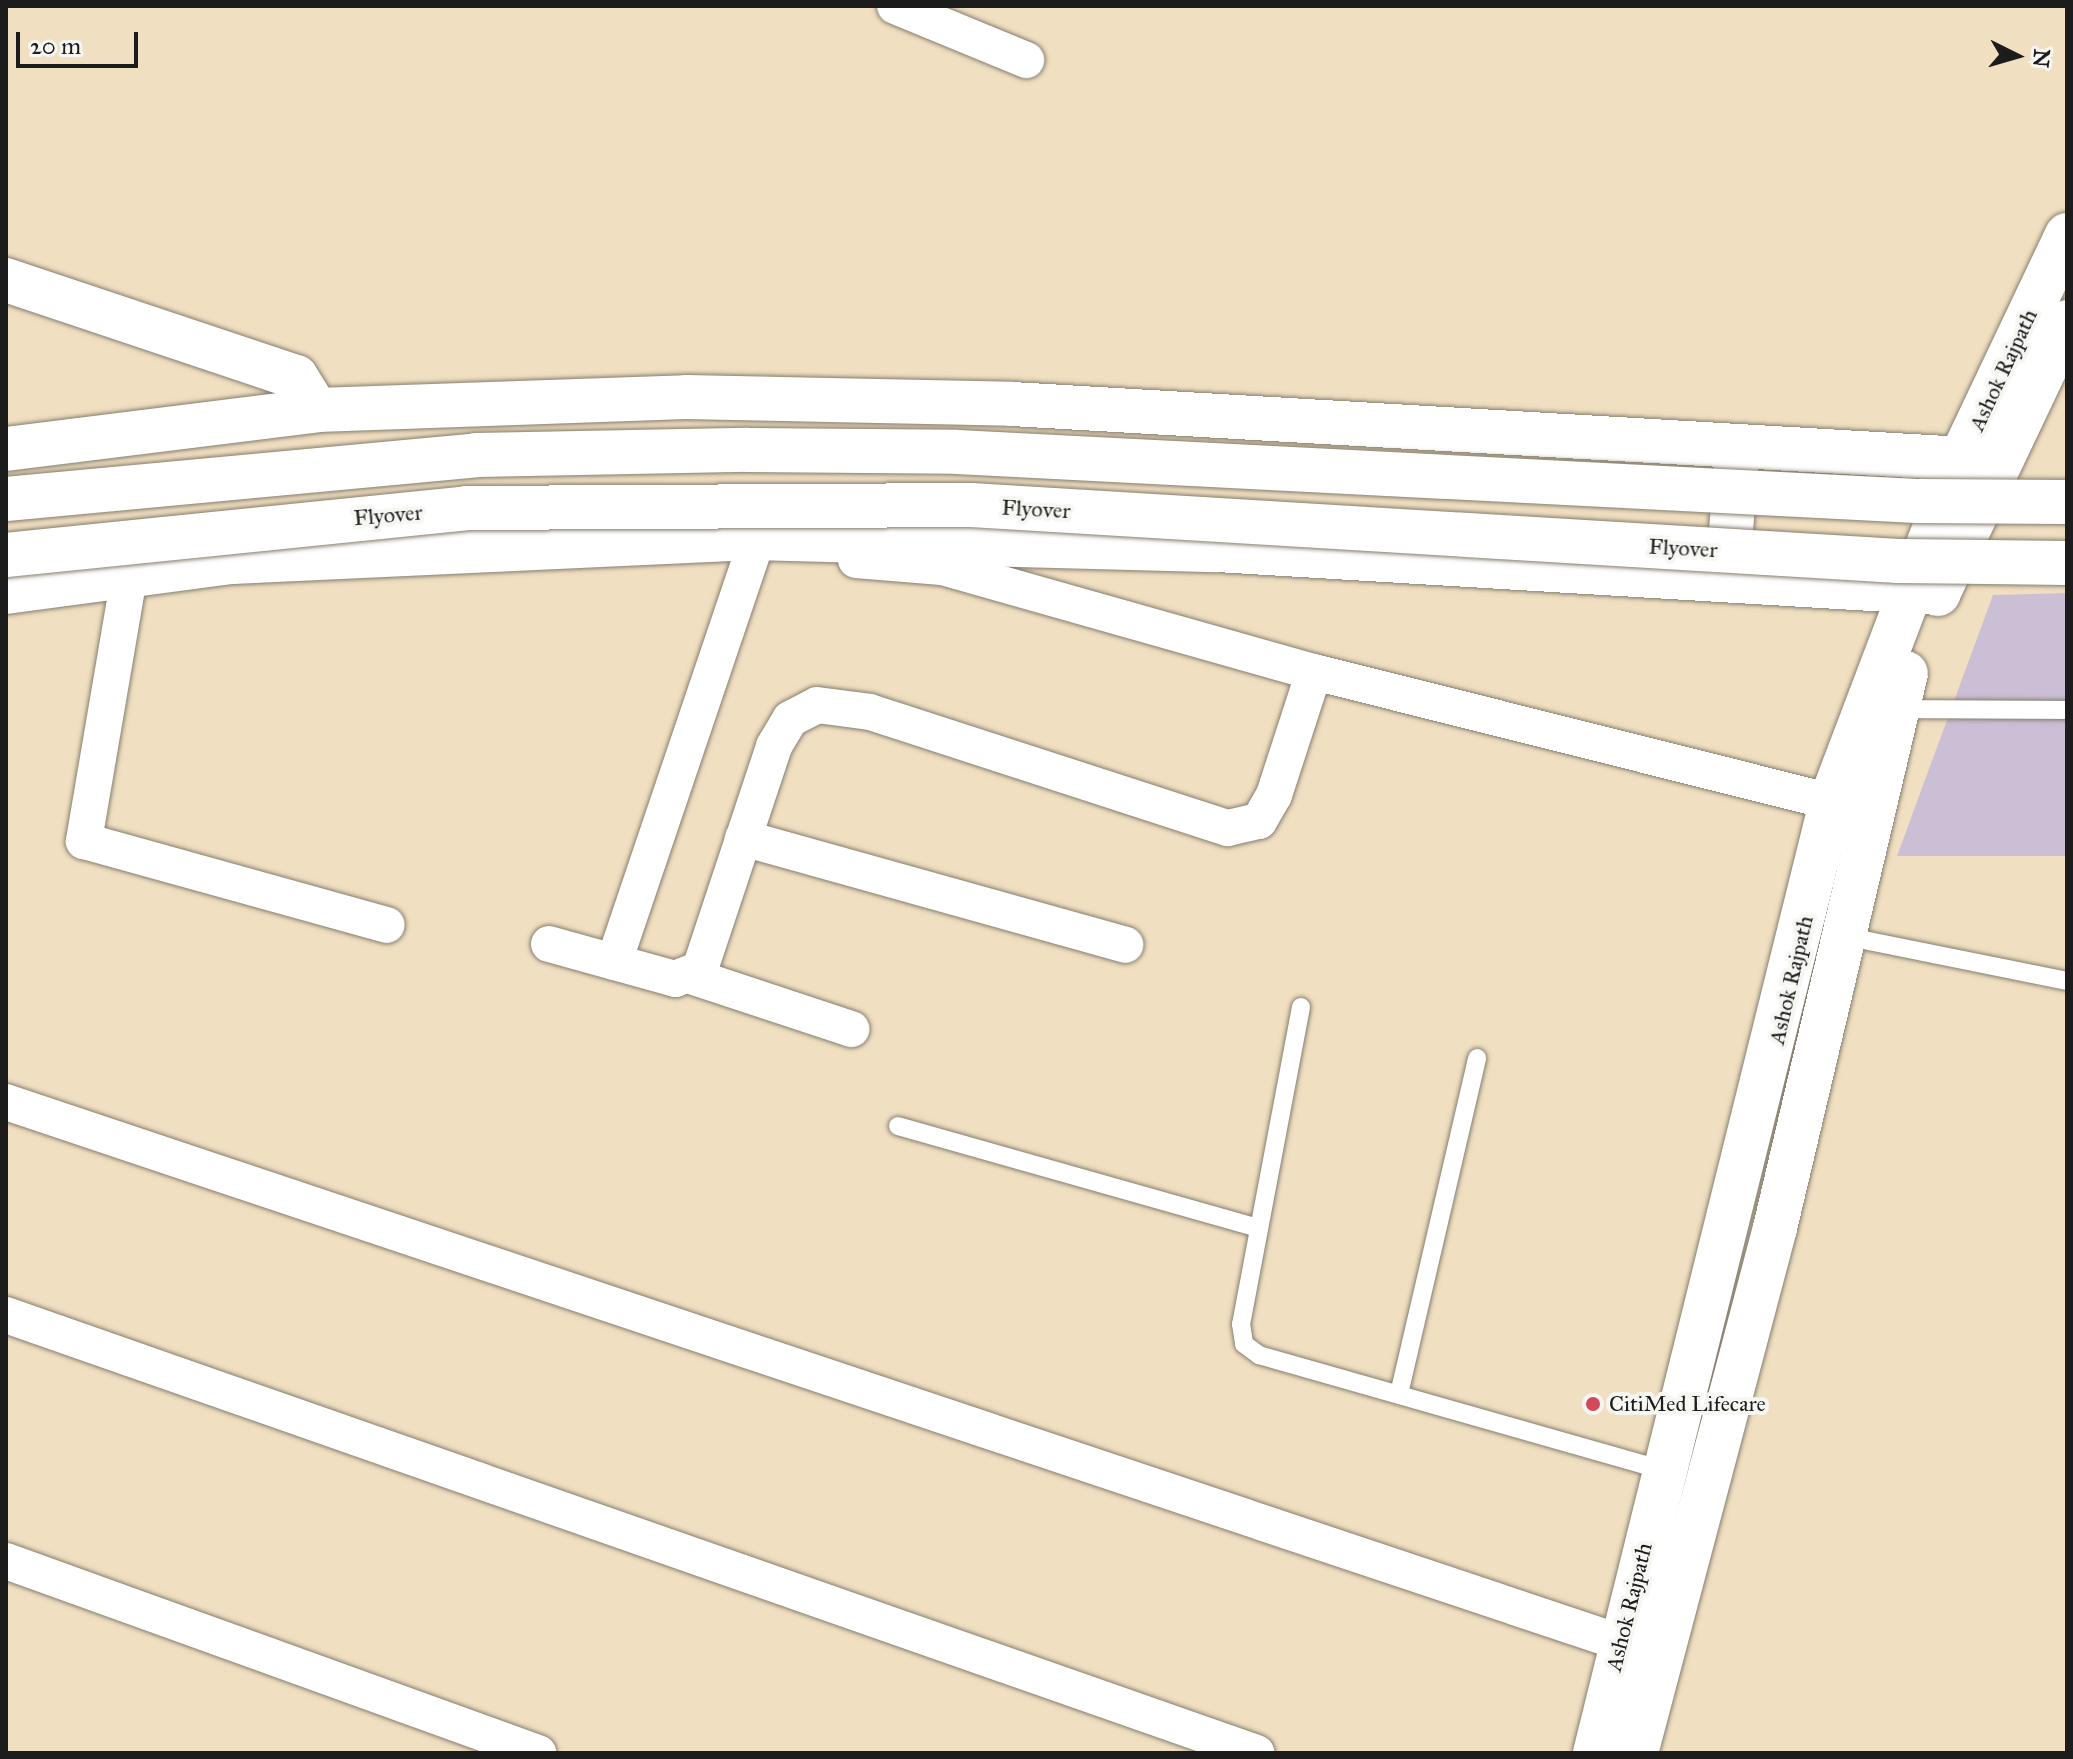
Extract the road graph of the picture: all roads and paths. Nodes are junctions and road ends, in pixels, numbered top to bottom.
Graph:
1 (895, 6) edge
2 (1026, 60) dead end
3 (2067, 235) edge
4 (6, 280) edge
5 (2067, 322) edge
6 (317, 410) junction
7 (1738, 445) junction
8 (6, 449) edge
9 (1979, 460) junction
10 (6, 499) edge
11 (2067, 502) edge
12 (753, 544) junction
13 (6, 555) edge
14 (2067, 563) edge
15 (129, 577) junction
16 (1727, 580) junction
17 (6, 592) edge
18 (1924, 592) junction
19 (1314, 672) junction
20 (1892, 709) junction
21 (2067, 710) edge
22 (1832, 802) junction
23 (743, 838) junction
24 (387, 925) dead end
25 (1841, 935) junction
26 (549, 944) dead end
27 (1125, 945) dead end
28 (614, 962) junction
29 (691, 976) junction
30 (2067, 981) edge
31 (1301, 1007) dead end
32 (851, 1029) dead end
33 (1477, 1058) dead end
34 (6, 1102) edge
35 (898, 1126) dead end
36 (1259, 1228) junction
37 (6, 1315) edge
38 (1399, 1394) junction
39 (1663, 1470) junction
40 (6, 1561) edge
41 (1619, 1642) junction
42 (538, 1753) edge
43 (1257, 1753) edge
44 (1595, 1753) edge
45 (1636, 1753) edge

1 - 2 street
3 - 9 main road, Ashok Rajpath
4 - 6 main road
5 - 9 main road, Ashok Rajpath
6 - 7 main road
6 - 8 main road
7 - 9 main road
7 - 16 main road
9 - 18 main road, Ashok Rajpath
10 - 11 main road, bridge
12 - 15 main road
12 - 16 main road
12 - 19 street
12 - 28 street
13 - 14 main road, Flyover, bridge
15 - 17 main road
15 - 24 street
16 - 18 main road
18 - 20 main road, Ashok Rajpath
18 - 22 main road, Ashok Rajpath
19 - 22 street
19 - 23 street
20 - 21 lane
20 - 25 main road, Ashok Rajpath
22 - 39 main road, Ashok Rajpath
23 - 27 street
23 - 29 street
25 - 30 lane
25 - 45 main road, Ashok Rajpath
26 - 28 street
28 - 29 street
29 - 32 street
31 - 36 lane
33 - 38 lane
34 - 41 street
35 - 36 lane
36 - 38 lane
37 - 43 street
38 - 39 lane
39 - 41 main road, Ashok Rajpath
40 - 42 street
41 - 44 main road, Ashok Rajpath

